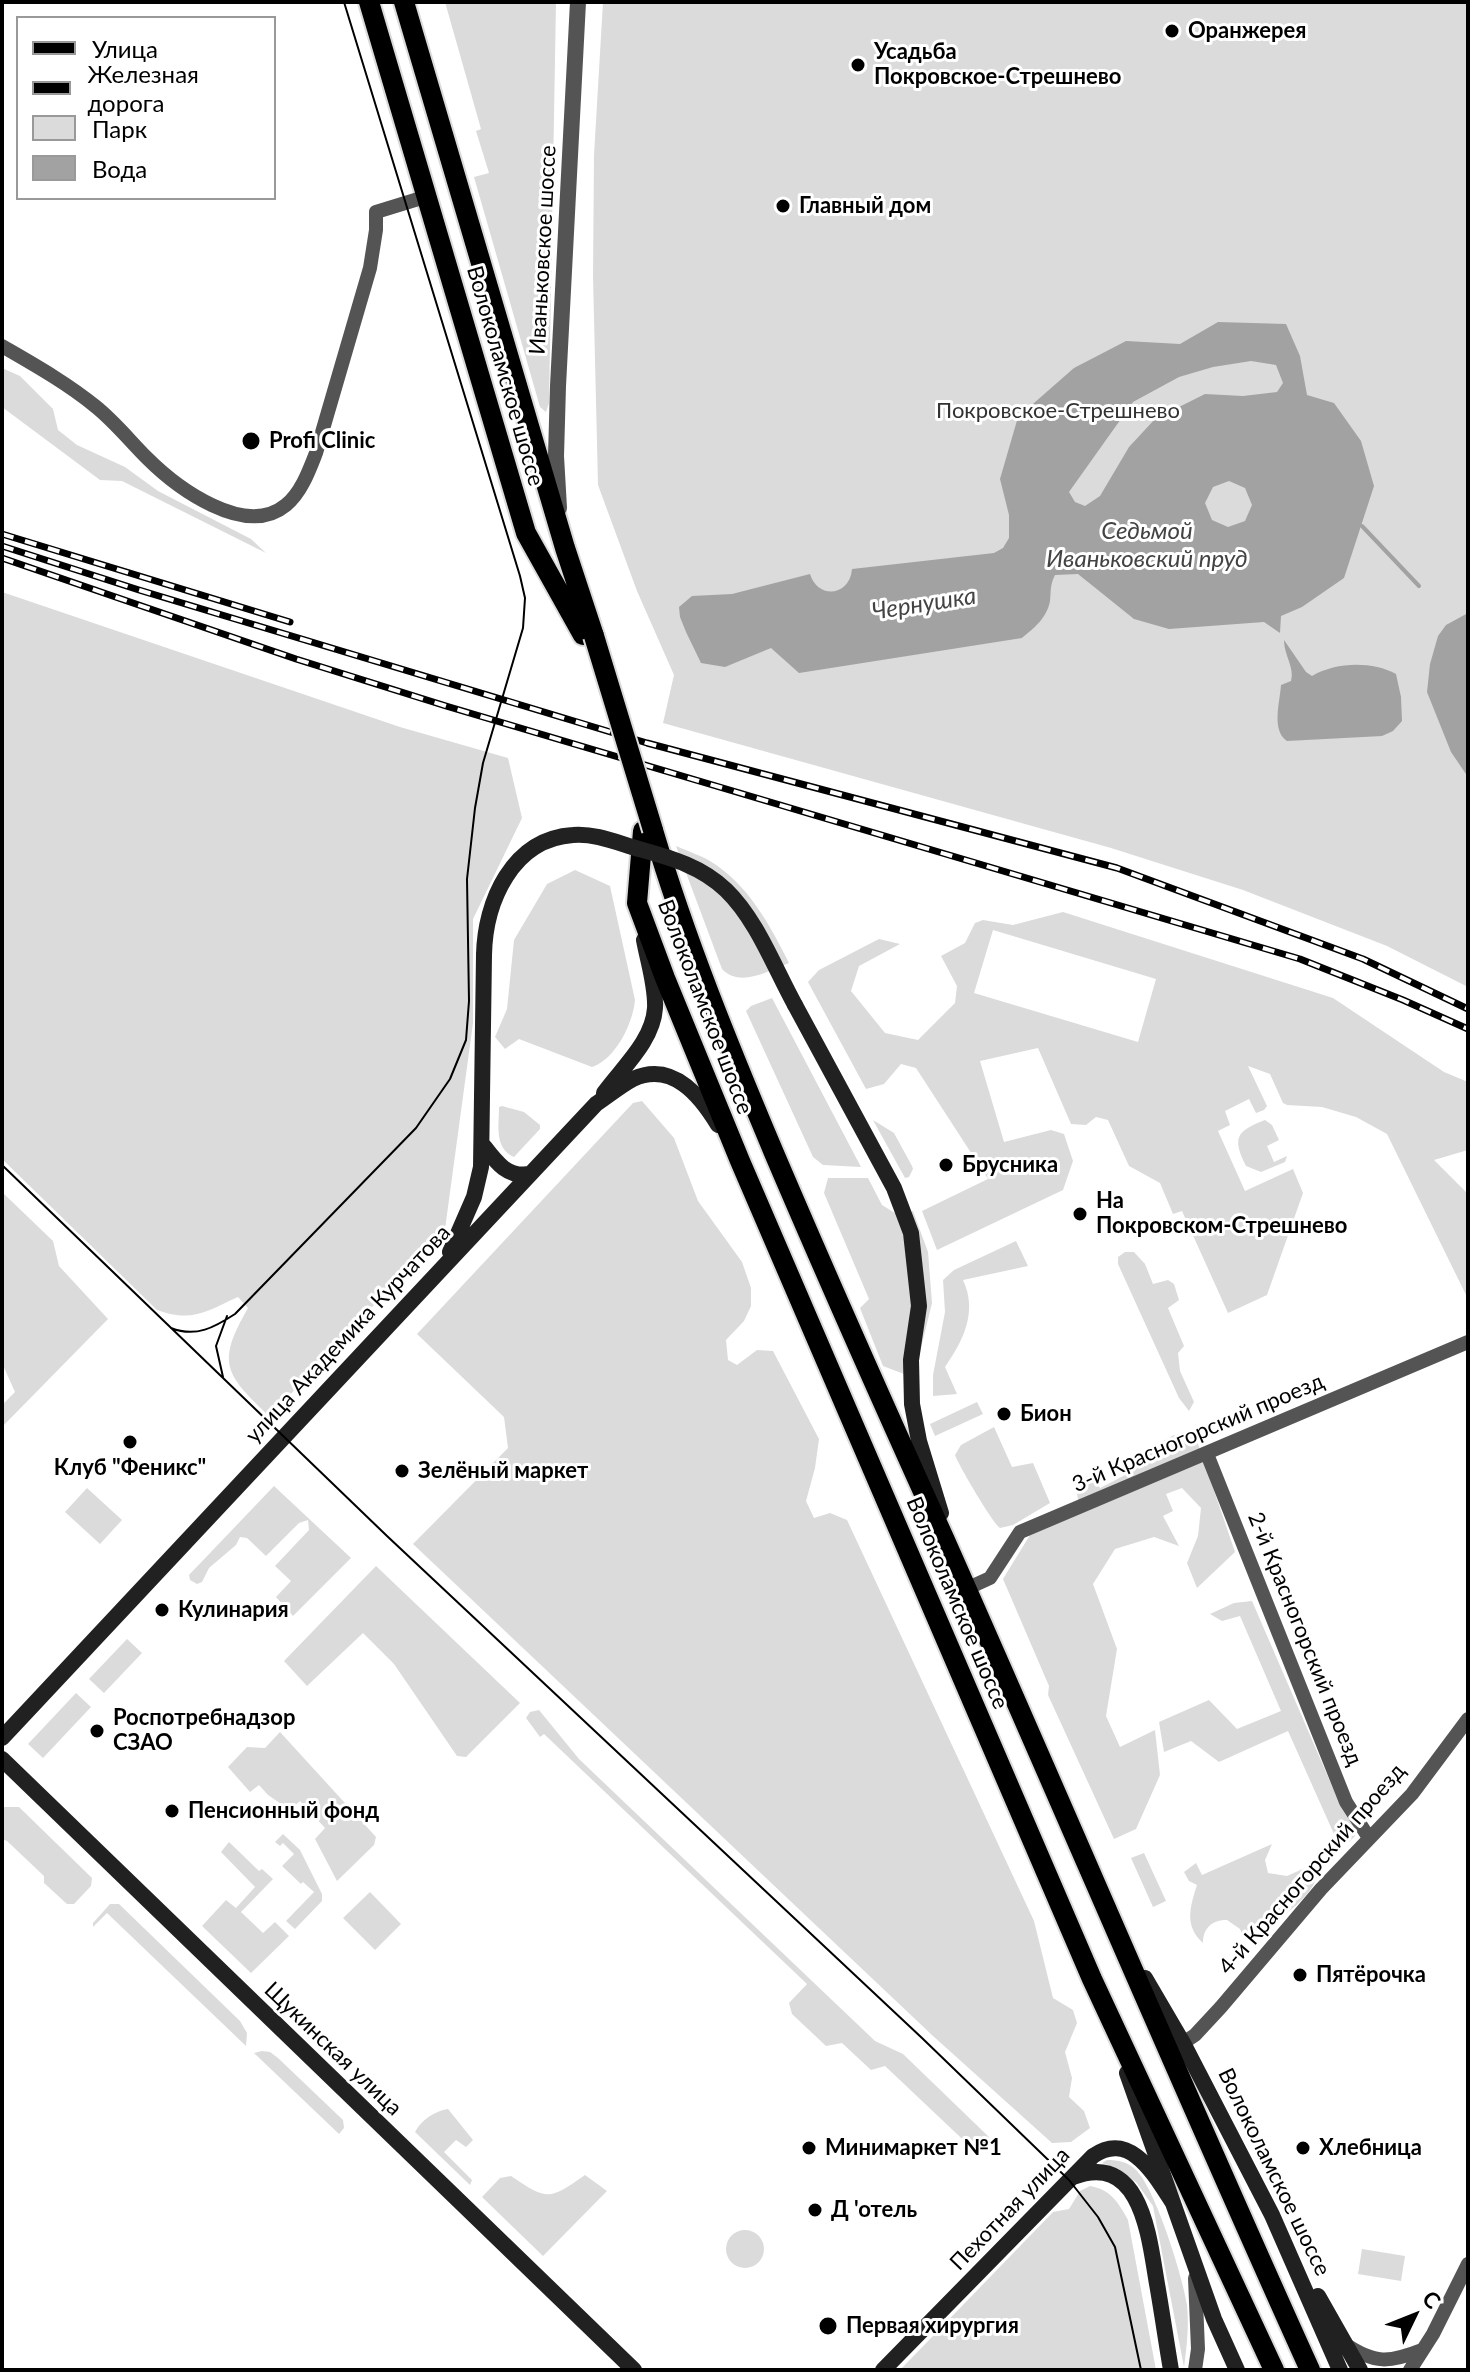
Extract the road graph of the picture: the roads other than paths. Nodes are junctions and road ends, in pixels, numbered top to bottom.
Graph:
1 (369, 2) edge
2 (404, 2) edge
3 (578, 2) edge
4 (428, 196) junction
5 (2, 346) edge
6 (565, 548) junction
7 (589, 635) junction
8 (648, 829) junction
9 (637, 903) junction
10 (596, 1104) junction
11 (483, 1145) junction
12 (740, 1161) junction
13 (530, 1174) junction
14 (445, 1264) junction
15 (1468, 1342) edge
16 (1207, 1454) junction
17 (964, 1584) junction
18 (1468, 1719) edge
19 (2, 1738) edge
20 (2, 1759) edge
21 (1369, 1838) junction
22 (1108, 1916) junction
23 (1101, 2000) junction
24 (1183, 2043) junction
25 (1071, 2178) junction
26 (1173, 2203) junction
27 (1272, 2215) junction
28 (1468, 2264) edge
29 (1194, 2265) junction
30 (1344, 2343) junction
31 (1423, 2350) junction
32 (634, 2370) edge
33 (883, 2370) edge
34 (1171, 2370) edge
35 (1195, 2370) edge
36 (1237, 2370) edge
37 (1274, 2370) edge
38 (1310, 2370) edge
39 (1340, 2370) edge
40 (1360, 2370) edge
41 (1410, 2370) edge

1 - 4 main road, Волоколамское шоссе
2 - 6 main road, Волоколамское шоссе
3 - 6 street, Иваньковское шоссе
4 - 5 street
4 - 7 main road, Волоколамское шоссе
6 - 7 main road, Волоколамское шоссе
7 - 8 main road, Волоколамское шоссе
8 - 9 main road, Волоколамское шоссе
8 - 17 main road, Волоколамское шоссе
9 - 10 main road
9 - 12 main road, Волоколамское шоссе
10 - 12 main road, улица Академика Курчатова
10 - 13 main road, улица Академика Курчатова
11 - 13 main road
11 - 14 main road
11 - 17 main road, bridge
12 - 23 main road, Волоколамское шоссе
13 - 14 main road, улица Академика Курчатова
14 - 19 main road, улица Академика Курчатова
15 - 16 street, 3-й Красногорский проезд
16 - 17 street, 3-й Красногорский проезд
16 - 21 street, 2-й Красногорский проезд
17 - 22 main road, Волоколамское шоссе
18 - 21 street, 4-й Красногорский проезд
20 - 32 main road, Щукинская улица
21 - 24 street, 4-й Красногорский проезд
22 - 24 main road, Волоколамское шоссе
22 - 38 main road, Волоколамское шоссе
23 - 26 main road, Волоколамское шоссе
23 - 37 main road, Волоколамское шоссе
24 - 27 main road, Волоколамское шоссе
25 - 26 main road, Пехотная улица
25 - 33 main road, Пехотная улица
25 - 34 main road
26 - 29 main road, Волоколамское шоссе
27 - 30 main road
27 - 39 main road, Волоколамское шоссе
28 - 31 street
29 - 35 street
29 - 36 main road, Волоколамское шоссе
30 - 31 street
30 - 40 main road
31 - 41 street

